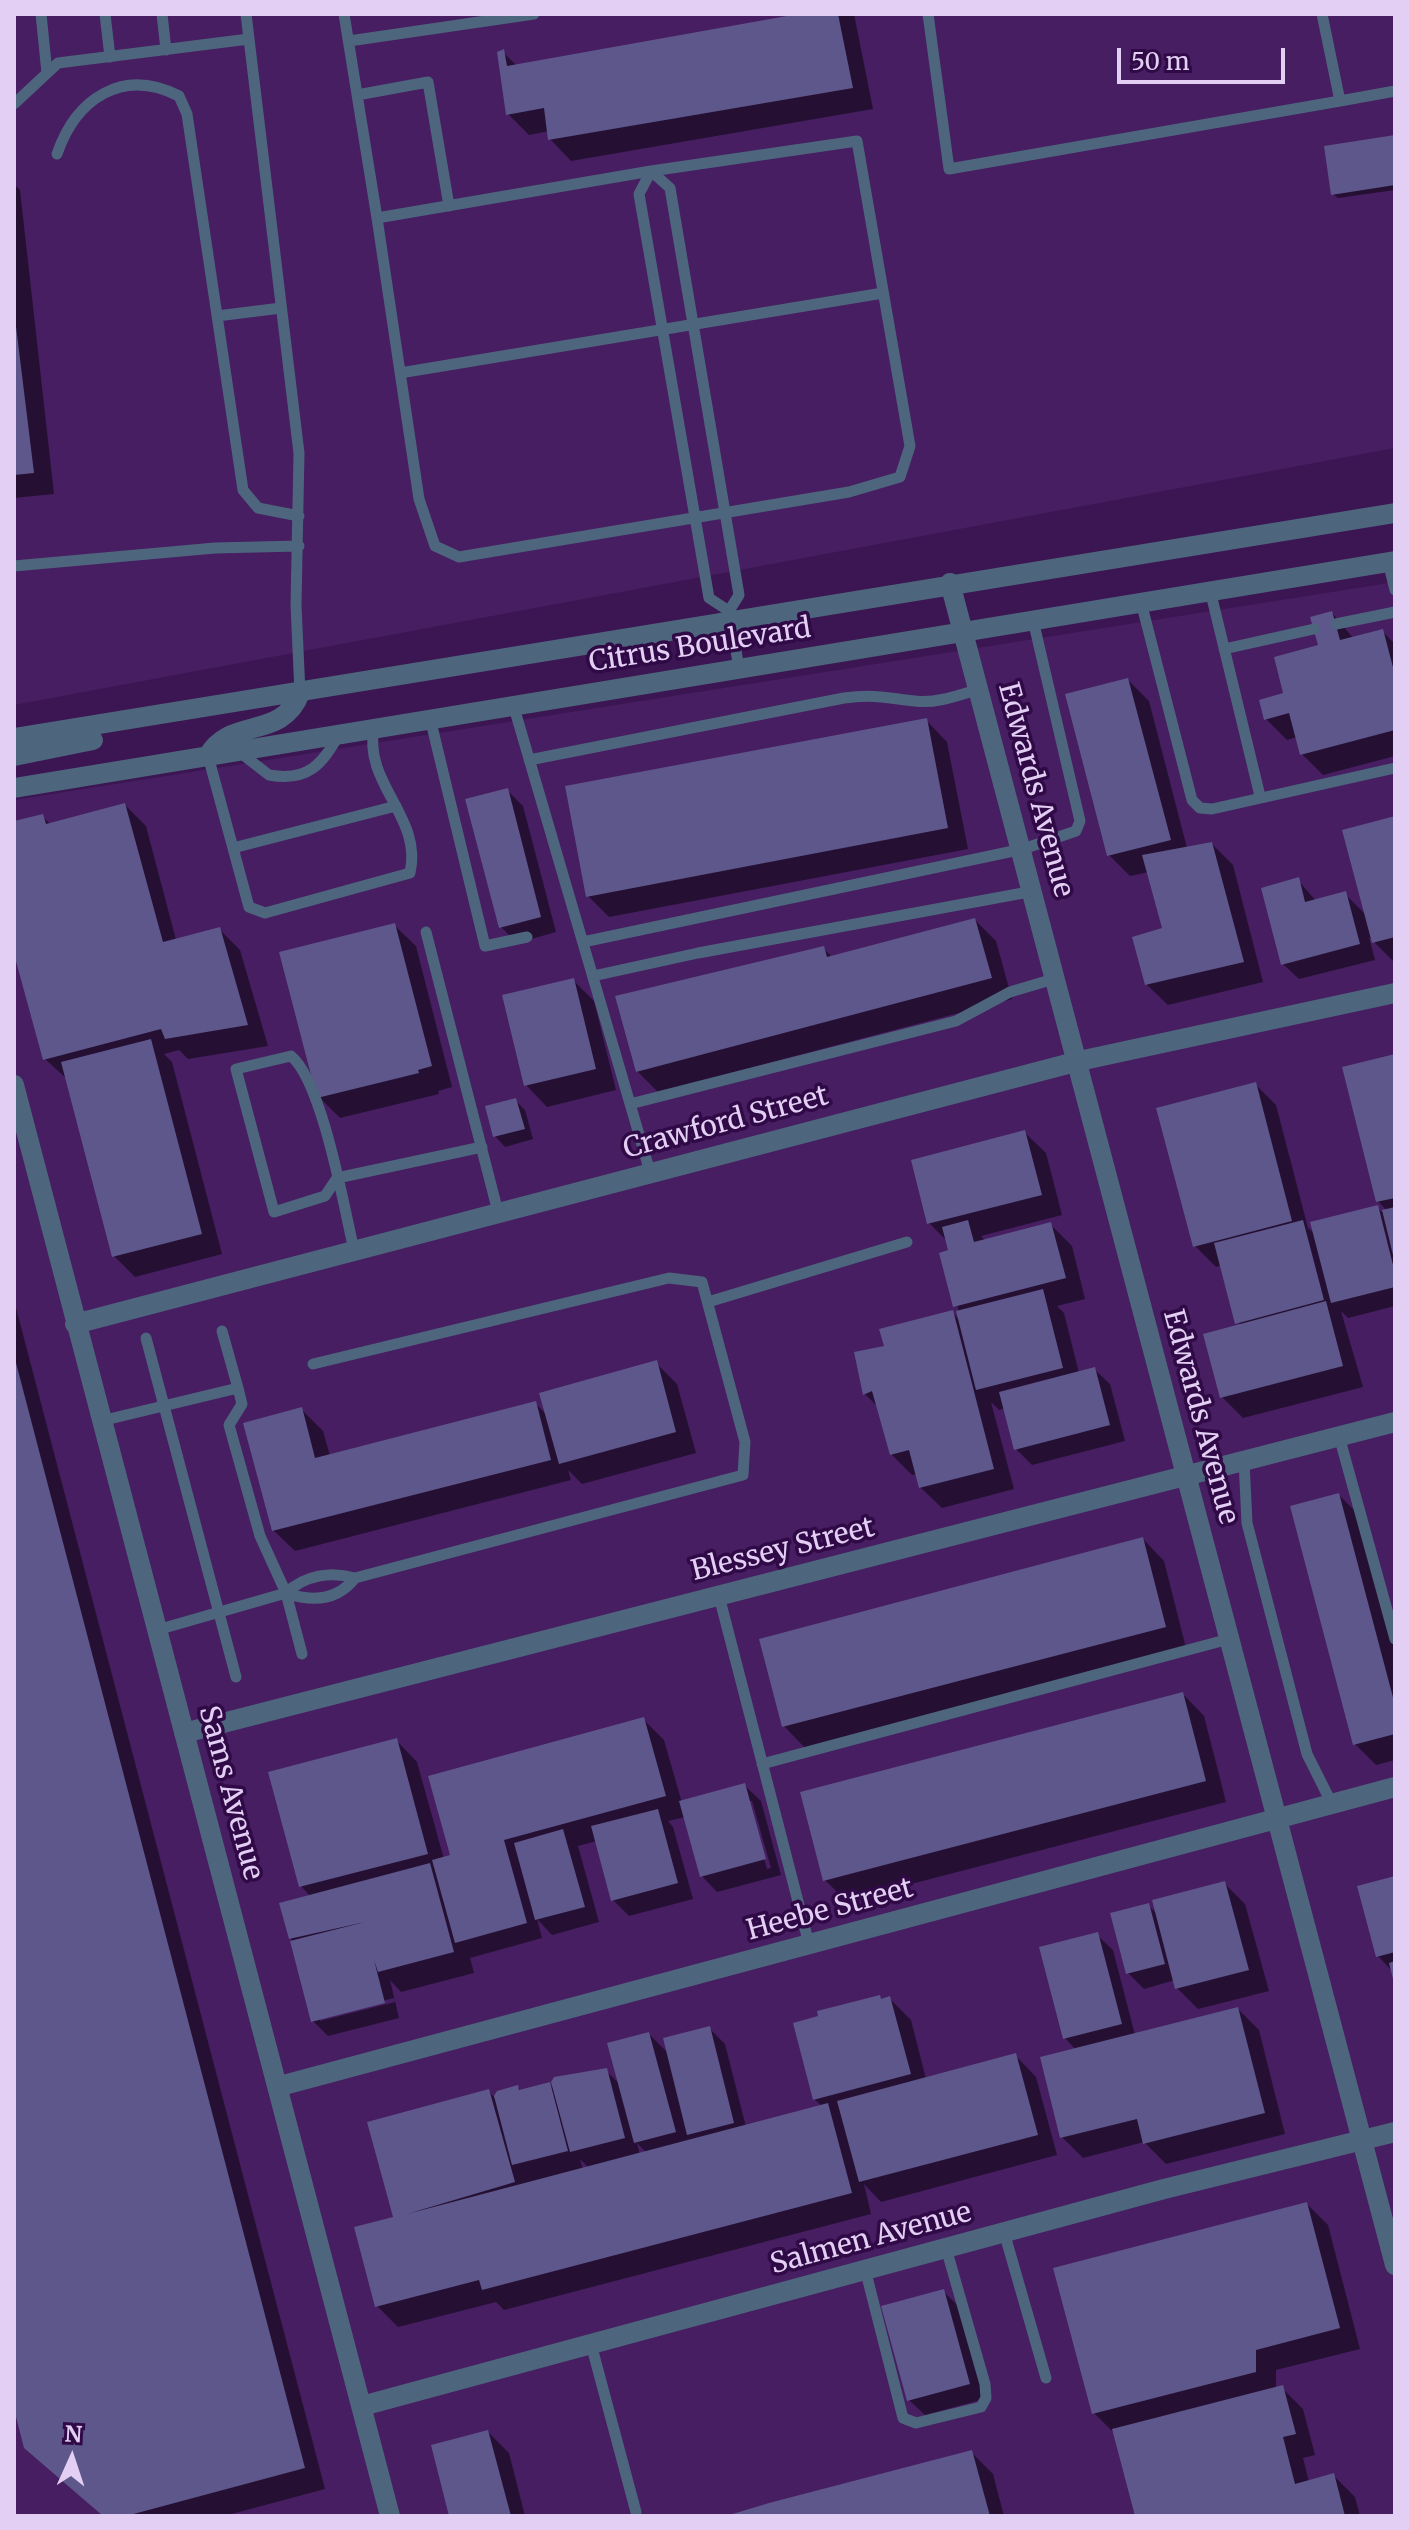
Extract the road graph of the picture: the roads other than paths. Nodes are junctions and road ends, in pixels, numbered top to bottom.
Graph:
1 (41, 14) edge
2 (105, 14) edge
3 (162, 14) edge
4 (246, 14) edge
5 (344, 14) edge
6 (534, 14) edge
7 (928, 14) edge
8 (1322, 14) edge
9 (249, 39) junction
10 (349, 41) junction
11 (166, 50) junction
12 (110, 57) junction
13 (47, 73) junction
14 (1395, 91) edge
15 (357, 95) junction
16 (1340, 101) junction
17 (14, 104) edge
18 (57, 154) dead end
19 (651, 171) junction
20 (449, 206) junction
21 (377, 218) junction
22 (883, 293) junction
23 (281, 308) junction
24 (217, 316) junction
25 (693, 324) junction
26 (662, 331) junction
27 (400, 373) junction
28 (724, 512) junction
29 (1395, 513) edge
30 (299, 516) junction
31 (695, 518) junction
32 (299, 546) junction
33 (1391, 561) edge
34 (14, 566) edge
35 (950, 583) junction
36 (1210, 590) junction
37 (1395, 590) edge
38 (1141, 602) junction
39 (1395, 612) edge
40 (730, 616) junction
41 (1033, 620) junction
42 (1336, 624) dead end
43 (1314, 629) dead end
44 (963, 631) junction
45 (1224, 649) junction
46 (739, 668) junction
47 (979, 689) junction
48 (300, 693) junction
49 (513, 704) junction
50 (167, 714) junction
51 (430, 718) junction
52 (374, 728) junction
53 (340, 733) junction
54 (14, 738) edge
55 (238, 750) junction
56 (14, 756) edge
57 (208, 756) junction
58 (529, 760) junction
59 (1395, 768) edge
60 (14, 788) edge
61 (1260, 796) junction
62 (396, 806) junction
63 (233, 848) junction
64 (1023, 849) junction
65 (1034, 891) junction
66 (426, 932) dead end
67 (527, 937) dead end
68 (583, 942) junction
69 (593, 976) junction
70 (1057, 978) junction
71 (1395, 993) edge
72 (1079, 1061) junction
73 (14, 1085) edge
74 (630, 1104) junction
75 (482, 1147) junction
76 (650, 1172) junction
77 (337, 1178) junction
78 (498, 1212) junction
79 (907, 1242) dead end
80 (354, 1250) junction
81 (708, 1302) junction
82 (75, 1324) junction
83 (222, 1331) dead end
84 (146, 1338) dead end
85 (313, 1364) dead end
86 (238, 1388) junction
87 (164, 1406) junction
88 (101, 1421) junction
89 (1395, 1422) edge
90 (1339, 1436) junction
91 (1244, 1461) junction
92 (1187, 1475) junction
93 (355, 1578) junction
94 (286, 1593) junction
95 (719, 1596) junction
96 (219, 1612) junction
97 (157, 1630) junction
98 (1229, 1639) junction
99 (1395, 1639) edge
100 (302, 1654) dead end
101 (236, 1677) dead end
102 (184, 1733) junction
103 (762, 1764) junction
104 (1395, 1787) edge
105 (1332, 1804) junction
106 (1276, 1819) junction
107 (809, 1944) junction
108 (280, 2086) junction
109 (1395, 2132) edge
110 (1362, 2140) junction
111 (1004, 2232) junction
112 (946, 2248) junction
113 (1395, 2265) edge
114 (865, 2269) junction
115 (591, 2344) junction
116 (1046, 2378) dead end
117 (362, 2406) junction
118 (636, 2512) dead end
119 (390, 2516) edge

1 - 13 lane
2 - 12 lane
3 - 11 lane
4 - 9 lane
5 - 10 lane
6 - 10 lane
7 - 16 lane
8 - 16 lane
9 - 11 lane
9 - 23 lane
10 - 15 lane
11 - 12 lane
12 - 13 lane
13 - 17 lane
14 - 16 lane
15 - 20 lane
15 - 21 lane
18 - 24 lane
19 - 20 lane
19 - 22 lane
19 - 25 lane
19 - 26 lane
20 - 21 lane
21 - 27 lane
22 - 25 lane
22 - 28 lane
23 - 24 lane
23 - 30 lane
24 - 30 lane
25 - 26 lane
25 - 28 lane
26 - 27 lane
26 - 31 lane
27 - 31 lane
28 - 31 lane
28 - 40 lane
29 - 35 street, Citrus Boulevard
30 - 32 lane
31 - 40 lane
32 - 34 lane
32 - 48 lane
33 - 36 street, Citrus Boulevard
33 - 37 lane
35 - 40 street, Citrus Boulevard
35 - 44 street, Edwards Avenue
36 - 38 street, Citrus Boulevard
36 - 45 lane
38 - 41 street, Citrus Boulevard
38 - 61 lane
39 - 42 lane
40 - 46 lane
40 - 48 street, Citrus Boulevard
41 - 44 street, Citrus Boulevard
41 - 64 lane
43 - 45 lane
44 - 46 street, Citrus Boulevard
44 - 47 street, Edwards Avenue
45 - 61 lane
46 - 49 street, Citrus Boulevard
47 - 58 lane
47 - 64 street, Edwards Avenue
48 - 50 street, Citrus Boulevard
48 - 57 street
49 - 51 street, Citrus Boulevard
49 - 58 lane
50 - 54 street, Citrus Boulevard
50 - 56 street
51 - 52 street, Citrus Boulevard
51 - 67 lane
52 - 53 street, Citrus Boulevard
52 - 62 lane
53 - 55 street, Citrus Boulevard
53 - 55 lane
55 - 57 street, Citrus Boulevard
57 - 60 street, Citrus Boulevard
57 - 63 lane
58 - 68 lane
59 - 61 lane
62 - 63 lane
62 - 63 lane
64 - 65 street, Edwards Avenue
64 - 68 lane
65 - 69 lane
65 - 70 street, Edwards Avenue
66 - 75 lane
68 - 69 lane
69 - 74 lane
70 - 72 street, Edwards Avenue
70 - 74 lane
71 - 72 street, Crawford Street
72 - 76 street, Crawford Street
72 - 92 street, Edwards Avenue
73 - 82 street, Sams Avenue
74 - 76 lane
75 - 77 lane
75 - 78 lane
76 - 78 street, Crawford Street
77 - 77 lane
77 - 80 lane
78 - 80 street, Crawford Street
79 - 81 lane
80 - 82 street, Crawford Street
81 - 85 lane
81 - 93 lane
82 - 88 street, Sams Avenue
83 - 86 lane
84 - 87 lane
86 - 87 lane
86 - 94 lane
87 - 88 lane
87 - 96 lane
88 - 97 street, Sams Avenue
89 - 90 street, Blessey Street
90 - 91 street, Blessey Street
90 - 99 lane
91 - 92 street, Blessey Street
91 - 105 lane
92 - 95 street, Blessey Street
92 - 98 street, Edwards Avenue
93 - 94 lane
93 - 94 lane
94 - 96 lane
94 - 100 lane
95 - 102 street, Blessey Street
95 - 103 lane
96 - 97 lane
96 - 101 lane
97 - 102 street, Sams Avenue
98 - 103 lane
98 - 106 street, Edwards Avenue
102 - 108 street, Sams Avenue
103 - 107 lane
104 - 105 street, Heebe Street
105 - 106 street, Heebe Street
106 - 107 street, Heebe Street
106 - 110 street, Edwards Avenue
107 - 108 street, Heebe Street
108 - 117 street, Sams Avenue
109 - 110 street, Salmen Avenue
110 - 111 street, Salmen Avenue
110 - 113 street, Edwards Avenue
111 - 112 street, Salmen Avenue
111 - 116 lane
112 - 114 street, Salmen Avenue
112 - 114 lane
114 - 115 street, Salmen Avenue
115 - 117 street, Salmen Avenue
115 - 118 lane
117 - 119 street, Sams Avenue

